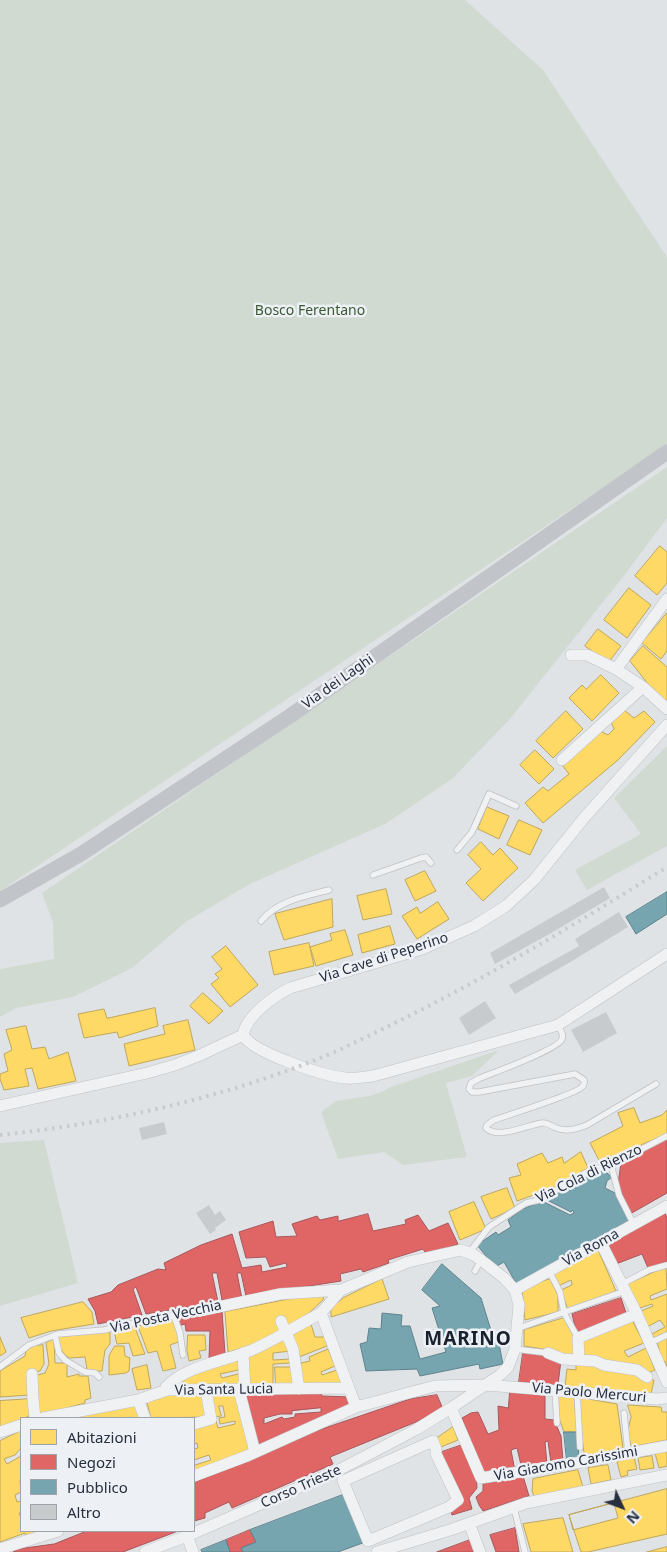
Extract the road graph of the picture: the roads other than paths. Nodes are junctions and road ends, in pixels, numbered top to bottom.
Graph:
1 (667, 452) edge
2 (667, 599) edge
3 (571, 655) dead end
4 (616, 669) junction
5 (643, 686) junction
6 (667, 709) edge
7 (667, 725) edge
8 (562, 760) dead end
9 (516, 806) dead end
10 (457, 850) dead end
11 (431, 863) dead end
12 (373, 875) dead end
13 (329, 890) dead end
14 (0, 900) edge
15 (261, 921) dead end
16 (667, 954) edge
17 (558, 1025) junction
18 (243, 1035) junction
19 (656, 1084) dead end
20 (0, 1106) edge
21 (667, 1136) edge
22 (611, 1165) junction
23 (666, 1209) edge
24 (634, 1224) junction
25 (601, 1243) junction
26 (465, 1252) junction
27 (667, 1265) edge
28 (549, 1271) junction
29 (624, 1287) junction
30 (341, 1290) junction
31 (515, 1290) junction
32 (199, 1311) joint
33 (321, 1313) junction
34 (564, 1313) junction
35 (636, 1314) junction
36 (174, 1316) junction
37 (284, 1326) junction
38 (516, 1329) junction
39 (667, 1335) edge
40 (55, 1336) junction
41 (578, 1338) junction
42 (650, 1343) junction
43 (515, 1349) junction
44 (243, 1353) junction
45 (548, 1353) joint
46 (183, 1354) dead end
47 (579, 1360) junction
48 (0, 1367) edge
49 (508, 1368) junction
50 (32, 1374) dead end
51 (99, 1377) dead end
52 (647, 1377) joint
53 (666, 1379) edge
54 (485, 1386) junction
55 (511, 1387) junction
56 (349, 1388) junction
57 (300, 1389) junction
58 (167, 1390) junction
59 (206, 1390) junction
60 (242, 1390) junction
61 (555, 1390) junction
62 (577, 1392) junction
63 (667, 1398) edge
64 (138, 1400) junction
65 (356, 1407) junction
66 (451, 1408) junction
67 (624, 1413) dead end
68 (35, 1417) edge
69 (48, 1417) edge
70 (145, 1417) edge
71 (557, 1423) dead end
72 (195, 1424) edge
73 (20, 1425) edge
74 (0, 1432) edge
75 (433, 1442) joint
76 (667, 1446) edge
77 (580, 1447) dead end
78 (255, 1452) junction
79 (628, 1453) junction
80 (667, 1475) edge
81 (195, 1476) edge
82 (514, 1508) junction
83 (469, 1523) junction
84 (40, 1533) edge
85 (187, 1536) junction
86 (0, 1549) edge
87 (145, 1552) edge
88 (193, 1552) edge
89 (377, 1552) edge
90 (480, 1552) edge
91 (526, 1552) edge

1 - 14 main road, Via dei Laghi
2 - 4 street
3 - 4 street
4 - 5 street
5 - 6 street
5 - 8 street
7 - 18 street, Via Cave di Peperino
9 - 10 lane
11 - 12 lane
13 - 15 lane
16 - 17 street
17 - 18 street
17 - 19 lane
18 - 20 street
21 - 22 lane, Via Cola di Rienzo
22 - 24 lane
22 - 26 lane, Via Cola di Rienzo
23 - 24 street, Via Roma
24 - 25 street, Via Roma
25 - 28 street, Via Roma
25 - 29 street
26 - 30 street
26 - 31 street
27 - 29 lane
28 - 31 street, Via Roma
28 - 34 lane
29 - 34 lane
29 - 35 street
30 - 32 street, Via Posta Vecchia
30 - 33 street
31 - 38 street
32 - 36 lane, Via Posta Vecchia
33 - 37 street
33 - 56 street
34 - 38 lane
34 - 41 lane
35 - 41 street
35 - 42 street
36 - 40 lane, Via Posta Vecchia
36 - 46 lane
37 - 44 street
37 - 57 street
38 - 43 street
39 - 42 lane
40 - 48 lane, Via Posta Vecchia
40 - 51 lane
41 - 47 street
42 - 53 street
43 - 45 lane
43 - 49 street
44 - 58 street
44 - 60 street
45 - 47 street
47 - 52 street
49 - 54 street, Corso Trieste
49 - 55 street
50 - 68 street
52 - 53 lane
54 - 55 street, Via Paolo Mercuri
54 - 65 street, Via Paolo Mercuri
54 - 66 street, Corso Trieste
55 - 61 street, Via Paolo Mercuri
56 - 57 street, Via Santa Lucia
56 - 65 street
57 - 60 street, Via Santa Lucia
58 - 59 street, Via Santa Lucia
58 - 64 street, Via Santa Lucia
59 - 60 street, Via Santa Lucia
59 - 72 street
60 - 78 street
61 - 62 street, Via Paolo Mercuri
61 - 71 lane
62 - 63 street, Via Paolo Mercuri
62 - 77 lane
64 - 69 street, Via Santa Lucia
64 - 70 street
65 - 78 street, Via Paolo Mercuri
66 - 79 street, Via Giacomo Carissimi
66 - 85 street, Corso Trieste
67 - 79 lane
73 - 74 street
75 - 75 street
76 - 79 street, Via Giacomo Carissimi
78 - 81 street, Via Paolo Mercuri
80 - 82 street
82 - 83 street
82 - 91 lane
83 - 89 street
83 - 90 street
84 - 86 street
85 - 87 street, Corso Trieste
85 - 88 street

